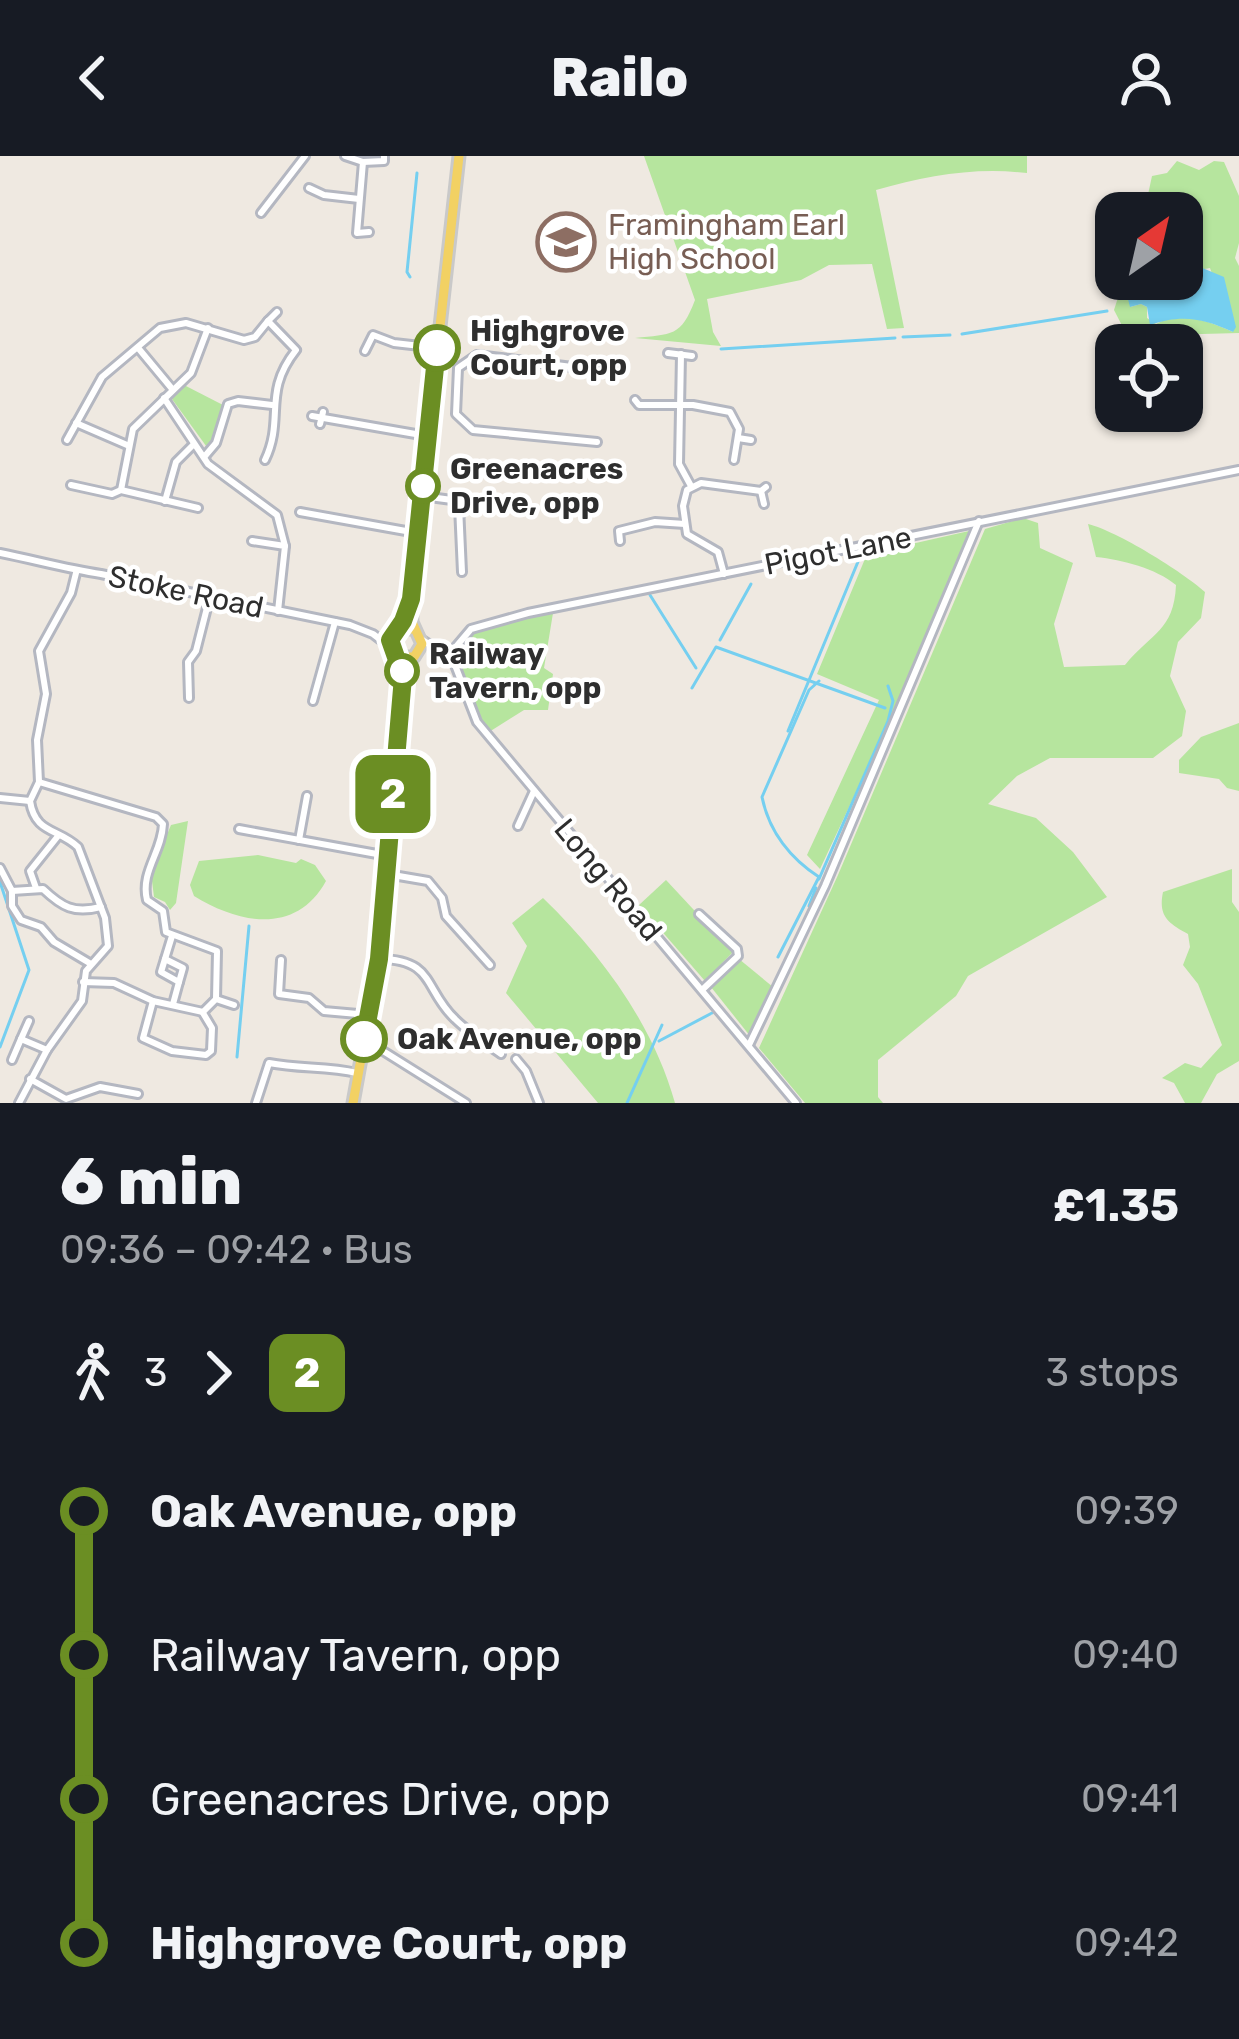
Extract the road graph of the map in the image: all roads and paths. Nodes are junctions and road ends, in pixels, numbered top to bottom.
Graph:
1 (305, 156) edge
2 (346, 156) edge
3 (384, 156) edge
4 (459, 156) edge
5 (363, 161) junction
6 (309, 188) dead end
7 (359, 199) junction
8 (261, 213) dead end
9 (357, 232) junction
10 (370, 232) dead end
11 (347, 236) dead end
12 (277, 312) dead end
13 (268, 321) junction
14 (208, 328) junction
15 (437, 348) junction
16 (139, 349) junction
17 (365, 350) dead end
18 (668, 352) dead end
19 (680, 354) junction
20 (692, 356) dead end
21 (604, 371) dead end
22 (433, 389) junction
23 (173, 390) junction
24 (454, 392) junction
25 (164, 398) junction
26 (638, 405) dead end
27 (272, 406) junction
28 (679, 406) junction
29 (319, 417) dead end
30 (76, 423) junction
31 (428, 436) junction
32 (738, 438) junction
33 (67, 440) dead end
34 (751, 440) dead end
35 (597, 442) dead end
36 (194, 444) junction
37 (129, 445) junction
38 (204, 457) junction
39 (265, 460) dead end
40 (734, 460) dead end
41 (1239, 470) edge
42 (71, 485) dead end
43 (691, 486) junction
44 (121, 490) junction
45 (422, 496) junction
46 (165, 501) junction
47 (764, 504) dead end
48 (199, 508) dead end
49 (300, 512) dead end
50 (979, 521) junction
51 (685, 524) junction
52 (619, 532) dead end
53 (417, 533) junction
54 (252, 541) dead end
55 (285, 546) junction
56 (0, 553) edge
57 (462, 572) dead end
58 (76, 573) junction
59 (724, 574) junction
60 (210, 596) junction
61 (411, 599) junction
62 (278, 611) junction
63 (334, 622) junction
64 (417, 634) junction
65 (393, 637) junction
66 (436, 649) junction
67 (449, 655) junction
68 (409, 657) junction
69 (189, 698) dead end
70 (313, 701) dead end
71 (39, 782) junction
72 (534, 791) junction
73 (308, 796) dead end
74 (0, 798) edge
75 (30, 801) junction
76 (518, 826) dead end
77 (239, 829) dead end
78 (58, 836) junction
79 (298, 841) junction
80 (388, 856) junction
81 (0, 868) edge
82 (387, 874) junction
83 (36, 888) junction
84 (12, 891) junction
85 (101, 907) junction
86 (699, 914) dead end
87 (172, 936) junction
88 (491, 949) dead end
89 (483, 957) junction
90 (165, 959) junction
91 (379, 959) junction
92 (281, 960) dead end
93 (92, 965) junction
94 (490, 965) dead end
95 (83, 982) junction
96 (179, 982) junction
97 (702, 990) junction
98 (216, 999) junction
99 (153, 1001) junction
100 (173, 1004) junction
101 (234, 1005) dead end
102 (203, 1012) junction
103 (369, 1016) junction
104 (29, 1021) dead end
105 (21, 1039) junction
106 (364, 1039) junction
107 (748, 1046) junction
108 (46, 1050) junction
109 (500, 1054) dead end
110 (12, 1060) dead end
111 (516, 1060) dead end
112 (357, 1073) junction
113 (30, 1079) junction
114 (121, 1091) junction
115 (138, 1094) dead end
116 (20, 1103) edge
117 (120, 1103) edge
118 (256, 1103) edge
119 (353, 1103) edge
120 (466, 1103) edge
121 (539, 1103) edge
122 (796, 1103) edge

1 - 8 street
2 - 5 street
3 - 5 street
4 - 15 main road
5 - 7 street
6 - 7 street
7 - 9 street
9 - 10 street
9 - 11 street
12 - 13 street
13 - 14 street
13 - 27 street
14 - 16 street
14 - 23 street
15 - 17 street
15 - 22 main road
16 - 23 street
16 - 30 street
18 - 19 street
19 - 20 street
19 - 28 street
21 - 24 street
22 - 24 street
22 - 31 main road
23 - 25 street
24 - 35 street
25 - 36 street
25 - 37 street
26 - 28 street
27 - 38 street
27 - 39 street
28 - 32 street
28 - 43 street
29 - 31 street
30 - 33 street
30 - 37 street
31 - 45 main road
32 - 34 street
32 - 40 street
36 - 38 street
36 - 46 street
37 - 44 street
38 - 55 street
41 - 50 street, Pigot Lane
42 - 44 street
43 - 47 street
43 - 51 street
44 - 46 street
45 - 53 main road
45 - 57 street
46 - 48 street
49 - 53 street
50 - 59 street, Pigot Lane
50 - 107 street
51 - 52 street
51 - 59 street
53 - 61 main road
54 - 55 street
55 - 62 street
56 - 58 street, Stoke Road
58 - 60 street, Stoke Road
58 - 71 street
59 - 67 street, Pigot Lane
60 - 62 street, Stoke Road
60 - 69 street
61 - 64 main road
61 - 65 main road
62 - 63 street, Stoke Road
63 - 65 street, Stoke Road
63 - 70 street
64 - 65 main road
64 - 66 street
64 - 68 main road
65 - 68 main road
66 - 67 street
66 - 68 street
67 - 72 street, Long Road
68 - 80 main road
71 - 75 street
71 - 87 street
72 - 76 street
72 - 97 street, Long Road
73 - 79 street
74 - 75 street
75 - 78 street
77 - 79 street
78 - 83 street
78 - 85 street
79 - 80 street
80 - 82 main road
81 - 84 street
82 - 89 street
82 - 91 main road
83 - 84 street
83 - 85 street
84 - 93 street
85 - 93 street
86 - 97 street
87 - 90 street
87 - 98 street
88 - 89 street
89 - 94 street
90 - 96 street
90 - 96 street
91 - 103 main road
91 - 109 street
92 - 103 street
93 - 95 street
95 - 99 street
95 - 108 street
96 - 100 street
97 - 107 street, Long Road
98 - 101 street
98 - 102 street
99 - 100 street
99 - 102 street
100 - 102 street
103 - 106 main road
104 - 105 street
105 - 108 street
105 - 110 street
106 - 112 main road
106 - 120 street
107 - 122 street, Long Road
108 - 113 street
111 - 121 street
112 - 118 street
112 - 119 main road
113 - 114 street
113 - 116 street
114 - 115 street
114 - 117 street

